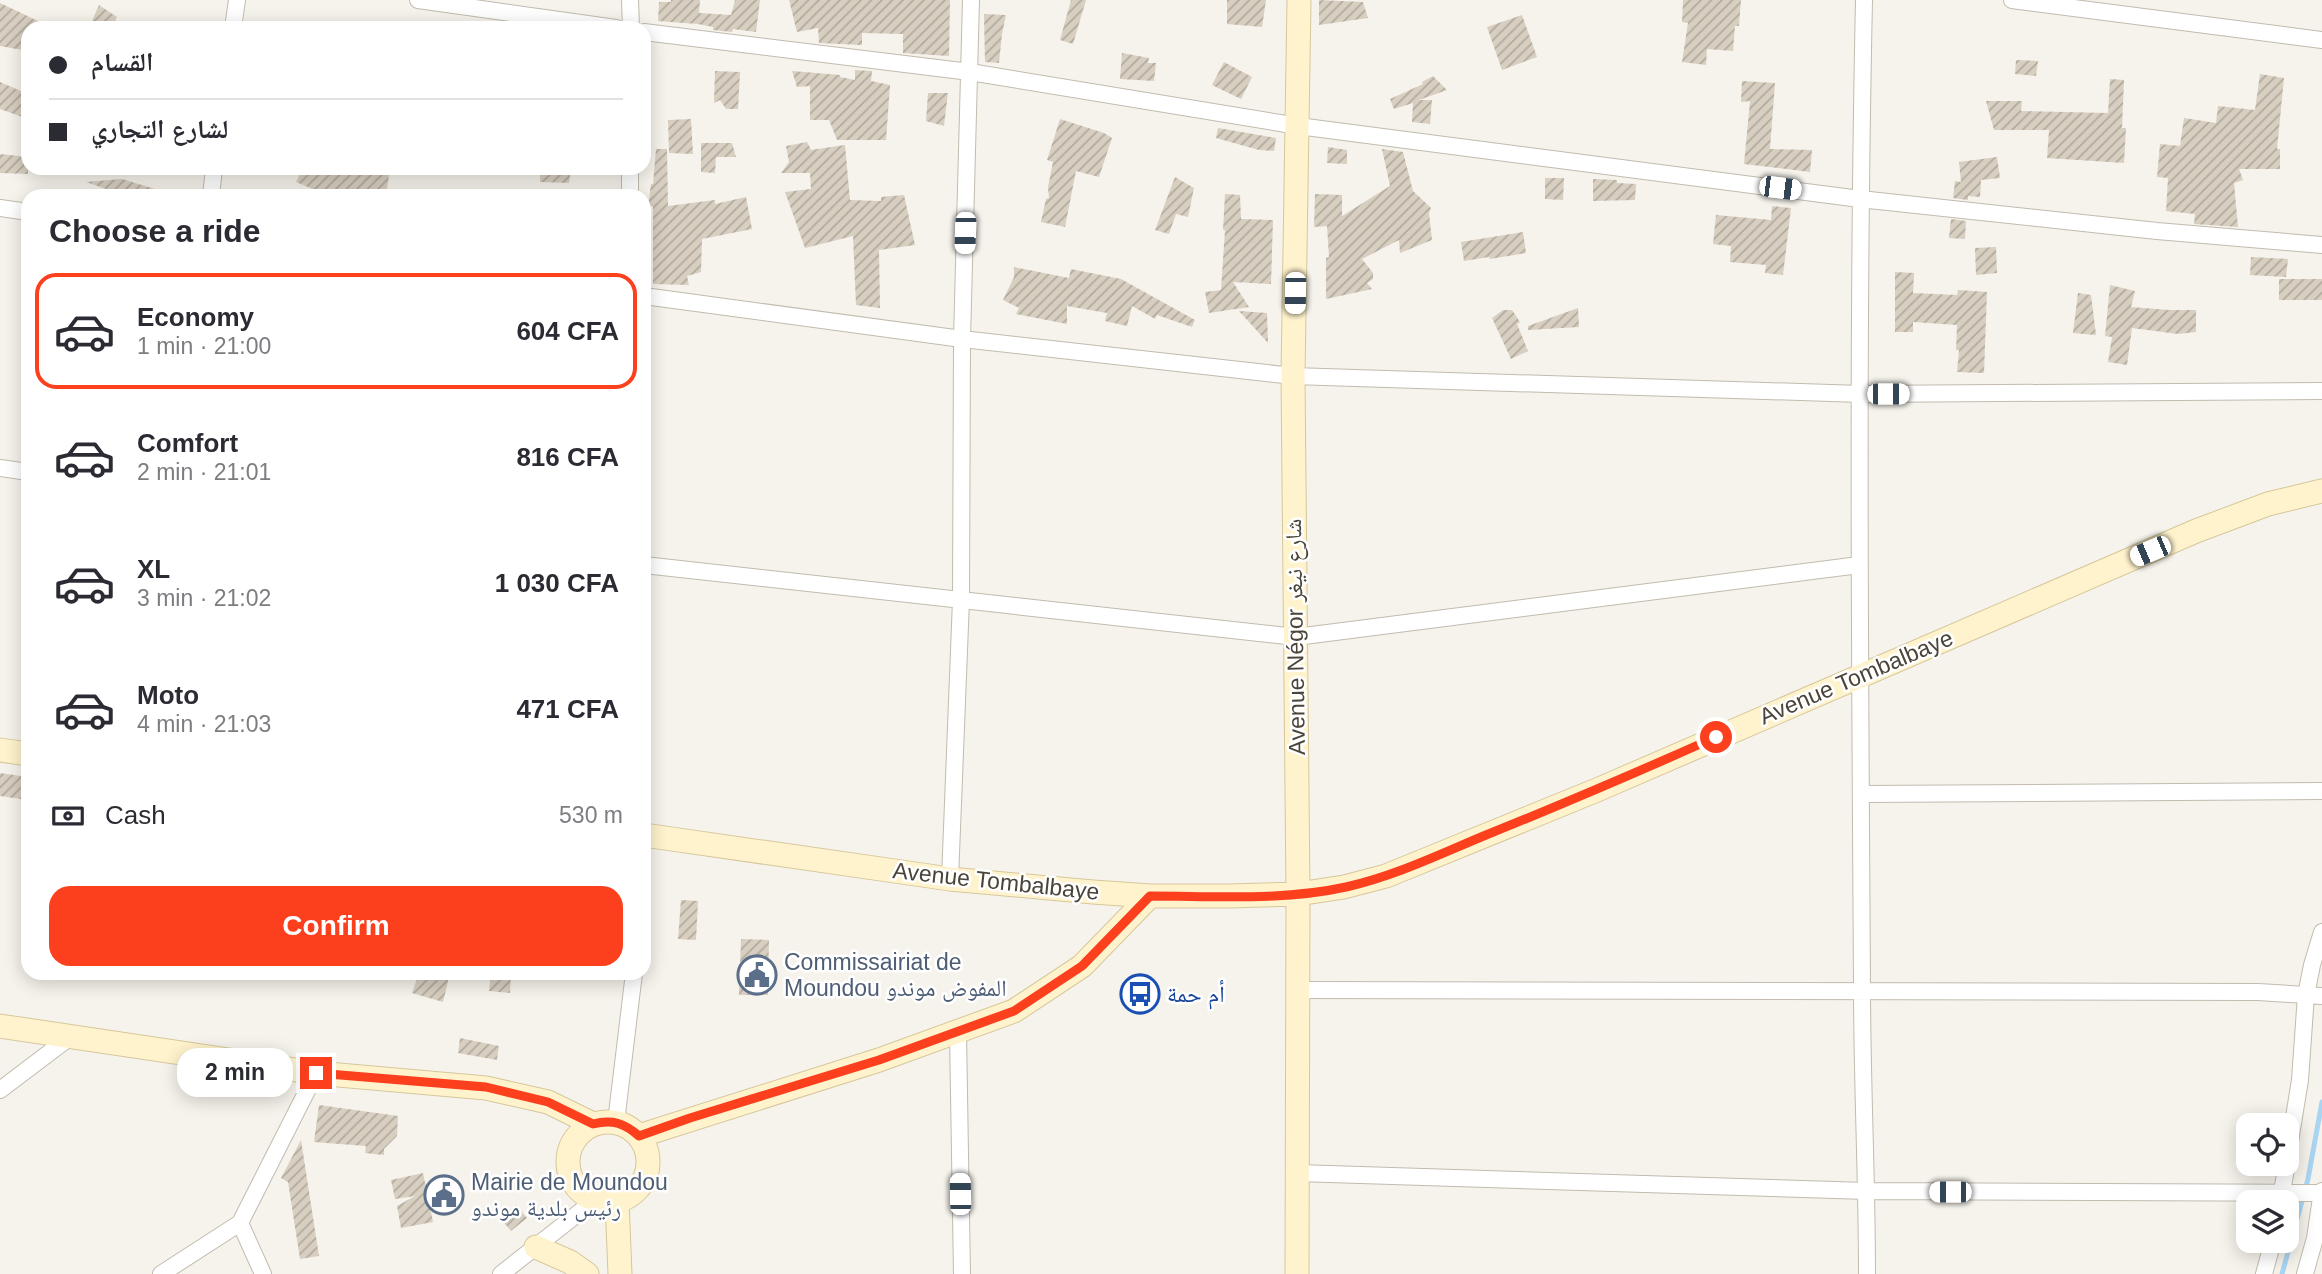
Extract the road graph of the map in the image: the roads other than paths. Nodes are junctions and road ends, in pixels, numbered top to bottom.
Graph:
1 (237, 0) edge
2 (418, 0) edge
3 (631, 0) edge
4 (971, 0) edge
5 (1299, 0) edge
6 (1864, 0) edge
7 (2012, 0) edge
8 (234, 21) edge
9 (566, 21) edge
10 (631, 21) edge
11 (651, 33) edge
12 (2322, 40) edge
13 (970, 72) junction
14 (1298, 126) junction
15 (1860, 199) junction
16 (0, 208) edge
17 (21, 211) edge
18 (2322, 245) edge
19 (651, 297) edge
20 (962, 339) junction
21 (1293, 376) junction
22 (2322, 391) edge
23 (1861, 394) junction
24 (0, 468) edge
25 (21, 471) edge
26 (2322, 491) edge
27 (1859, 565) junction
28 (651, 566) edge
29 (961, 600) junction
30 (1296, 637) junction
31 (1860, 675) junction
32 (0, 750) edge
33 (21, 753) edge
34 (2322, 791) edge
35 (1862, 794) junction
36 (651, 836) edge
37 (950, 879) junction
38 (1298, 894) junction
39 (1150, 896) junction
40 (2322, 932) edge
41 (633, 980) edge
42 (1298, 990) junction
43 (1862, 990) junction
44 (2315, 996) edge
45 (0, 1027) edge
46 (958, 1032) junction
47 (70, 1037) junction
48 (316, 1073) junction
49 (0, 1090) edge
50 (2294, 1113) edge
51 (616, 1122) junction
52 (593, 1124) junction
53 (639, 1136) junction
54 (1297, 1172) junction
55 (1867, 1191) junction
56 (2322, 1193) edge
57 (2236, 1195) edge
58 (2299, 1195) edge
59 (606, 1200) junction
60 (240, 1223) junction
61 (536, 1248) junction
62 (2270, 1253) edge
63 (161, 1274) edge
64 (263, 1274) edge
65 (501, 1274) edge
66 (587, 1274) edge
67 (620, 1274) edge
68 (962, 1274) edge
69 (1297, 1274) edge
70 (1867, 1274) edge
71 (2264, 1274) edge
72 (2305, 1274) edge

1 - 8 street
2 - 9 street
3 - 10 street
4 - 13 street
5 - 14 main road, Avenue Négor شارع نيغر
6 - 15 street
7 - 12 street
11 - 13 street
13 - 14 street
13 - 20 street
14 - 15 street
14 - 21 main road, Avenue Négor شارع نيغر
15 - 18 street
15 - 23 street
16 - 17 street
19 - 20 street
20 - 21 street
20 - 29 street
21 - 23 street
21 - 30 main road, Avenue Négor شارع نيغر
22 - 23 street
23 - 27 street
24 - 25 street
26 - 31 main road, Avenue Tombalbaye
27 - 30 street
27 - 31 street
28 - 29 street
29 - 30 street
29 - 37 street
30 - 38 main road, Avenue Négor شارع نيغر
31 - 35 street
31 - 38 main road, Avenue Tombalbaye
32 - 33 main road
34 - 35 street
35 - 43 street
36 - 37 main road, Avenue Tombalbaye
37 - 39 main road, Avenue Tombalbaye
38 - 39 main road, Avenue Tombalbaye
38 - 42 main road, Avenue Négor شارع نيغر
39 - 46 main road
40 - 44 street
41 - 51 street
42 - 43 street
42 - 54 main road, Avenue Négor شارع نيغر
43 - 44 street
43 - 55 street
44 - 50 street
45 - 47 main road
46 - 53 main road
46 - 68 street
47 - 48 main road
47 - 49 street
48 - 52 main road
48 - 60 street
51 - 52 main road
51 - 53 main road
52 - 59 main road
53 - 59 main road
54 - 55 street
54 - 69 main road, Avenue Négor شارع نيغر
55 - 57 street
55 - 70 street
56 - 58 street
56 - 72 street
59 - 61 street
59 - 67 main road
60 - 63 street
60 - 64 street
61 - 65 street
61 - 66 main road
62 - 71 street

